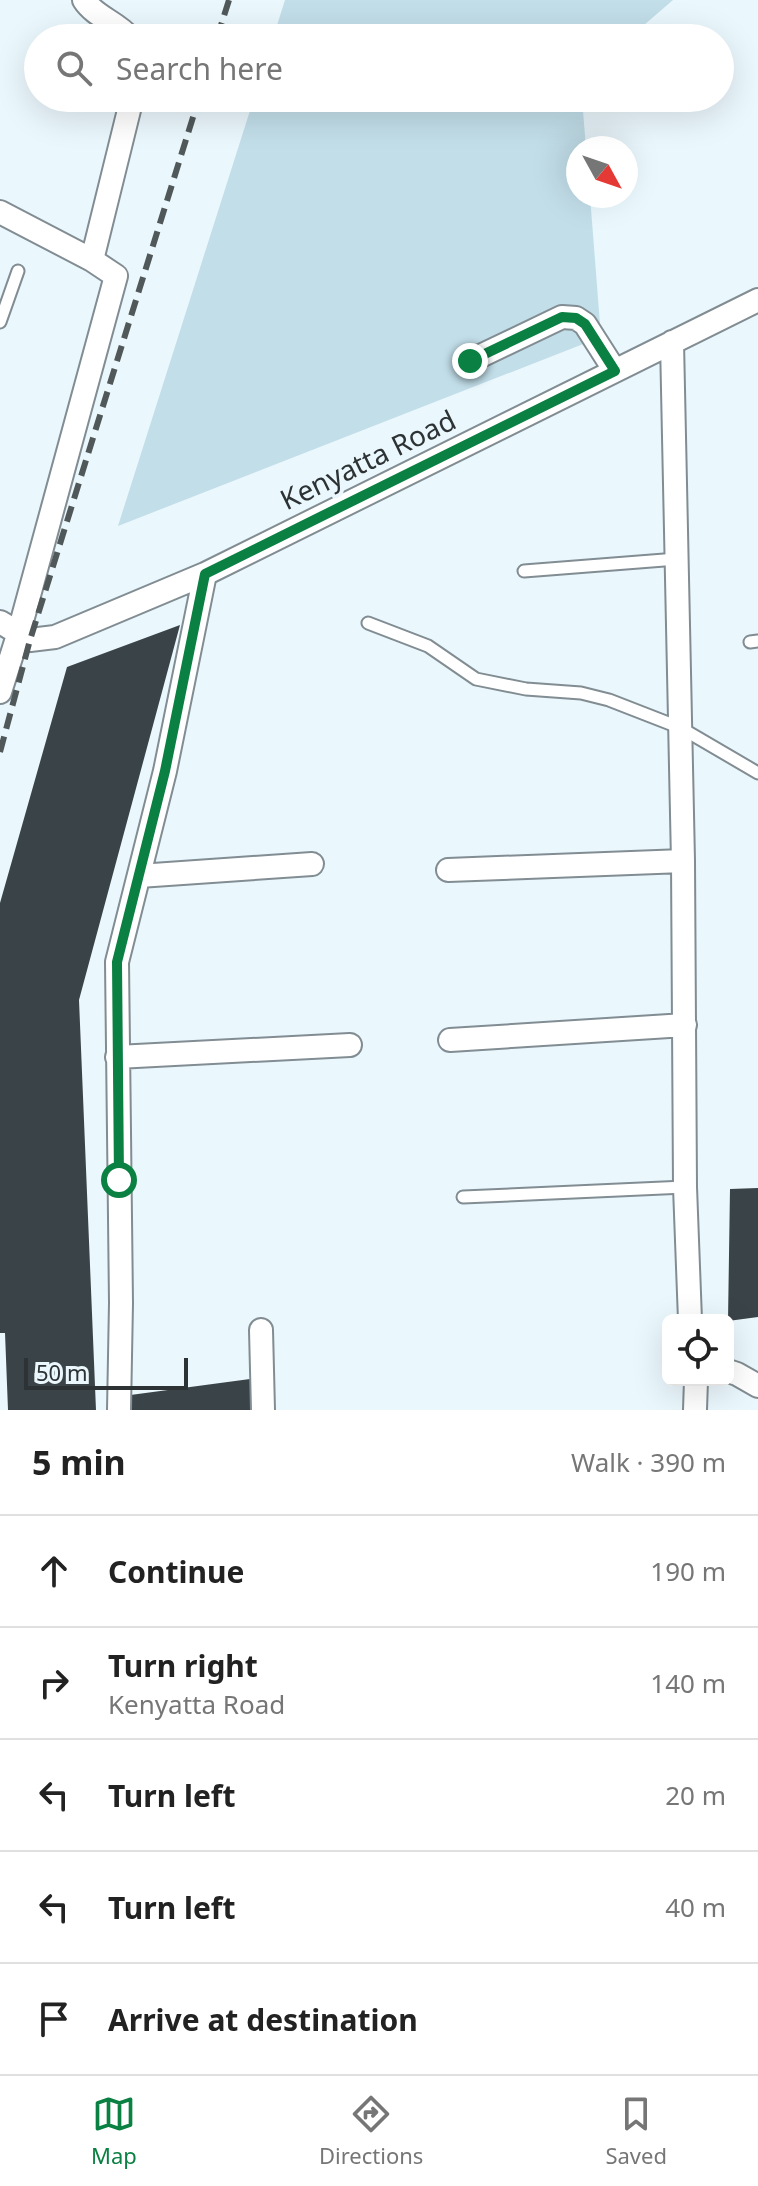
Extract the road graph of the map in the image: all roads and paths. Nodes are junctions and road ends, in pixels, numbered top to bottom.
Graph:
1 (84, 0) edge
2 (118, 24) edge
3 (129, 112) edge
4 (0, 212) edge
5 (92, 260) junction
6 (18, 271) dead end
7 (758, 300) edge
8 (0, 322) edge
9 (672, 342) junction
10 (470, 361) dead end
11 (615, 371) junction
12 (677, 559) junction
13 (524, 571) dead end
14 (205, 574) junction
15 (368, 623) dead end
16 (10, 627) edge
17 (0, 692) edge
18 (681, 728) junction
19 (758, 773) edge
20 (683, 861) junction
21 (312, 864) dead end
22 (448, 870) dead end
23 (139, 876) junction
24 (685, 1025) junction
25 (450, 1040) dead end
26 (350, 1045) dead end
27 (117, 1057) junction
28 (685, 1187) junction
29 (463, 1197) dead end
30 (690, 1314) edge
31 (261, 1330) dead end
32 (734, 1373) edge
33 (696, 1386) edge
34 (758, 1386) edge
35 (119, 1410) edge
36 (263, 1410) edge
37 (695, 1410) edge

1 - 2 street
3 - 5 street
4 - 5 street
5 - 16 street
6 - 8 lane
7 - 9 street, Kenyatta Road
9 - 11 street, Kenyatta Road
9 - 12 street
10 - 11 street
11 - 14 street, Kenyatta Road
12 - 13 lane
12 - 18 street
14 - 16 street, Kenyatta Road
14 - 23 street
15 - 18 lane
16 - 17 street
18 - 19 lane
18 - 20 street
20 - 22 street
20 - 24 street
21 - 23 street
23 - 27 street
24 - 25 street
24 - 28 street
26 - 27 street
27 - 35 street
28 - 29 lane
28 - 30 street
31 - 36 street
32 - 34 street
33 - 37 street

